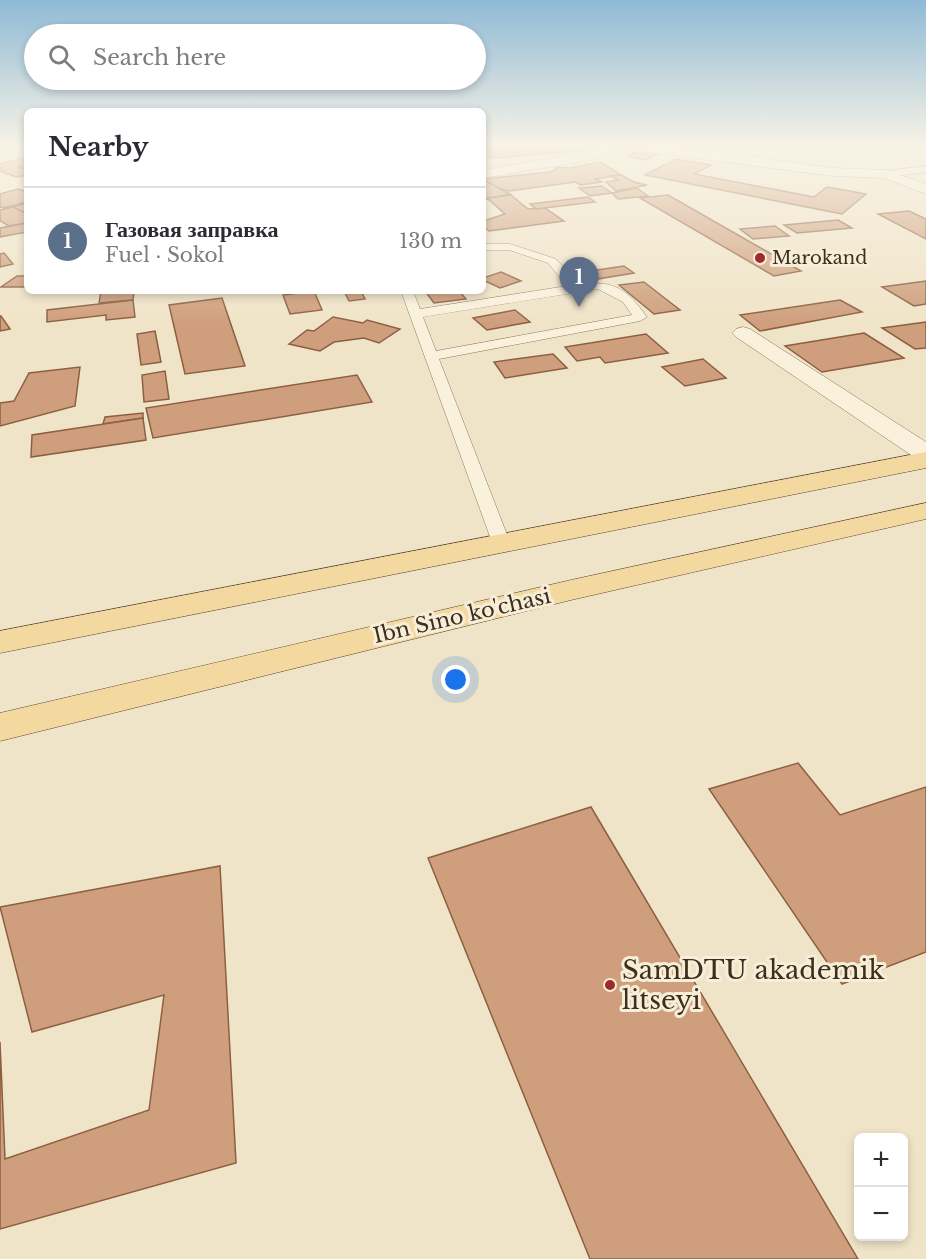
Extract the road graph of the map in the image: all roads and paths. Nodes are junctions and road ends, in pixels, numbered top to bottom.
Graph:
1 (486, 247) edge
2 (575, 288) junction
3 (408, 294) edge
4 (416, 314) junction
5 (743, 333) dead end
6 (431, 356) junction
7 (926, 453) edge
8 (926, 460) edge
9 (926, 511) edge
10 (502, 545) junction
11 (0, 642) edge
12 (0, 727) edge

1 - 2 lane
2 - 4 lane
2 - 6 lane
3 - 4 lane
4 - 6 lane
5 - 7 street
6 - 10 lane
8 - 10 main road
9 - 12 main road, Ibn Sino ko'chasi
10 - 11 main road

